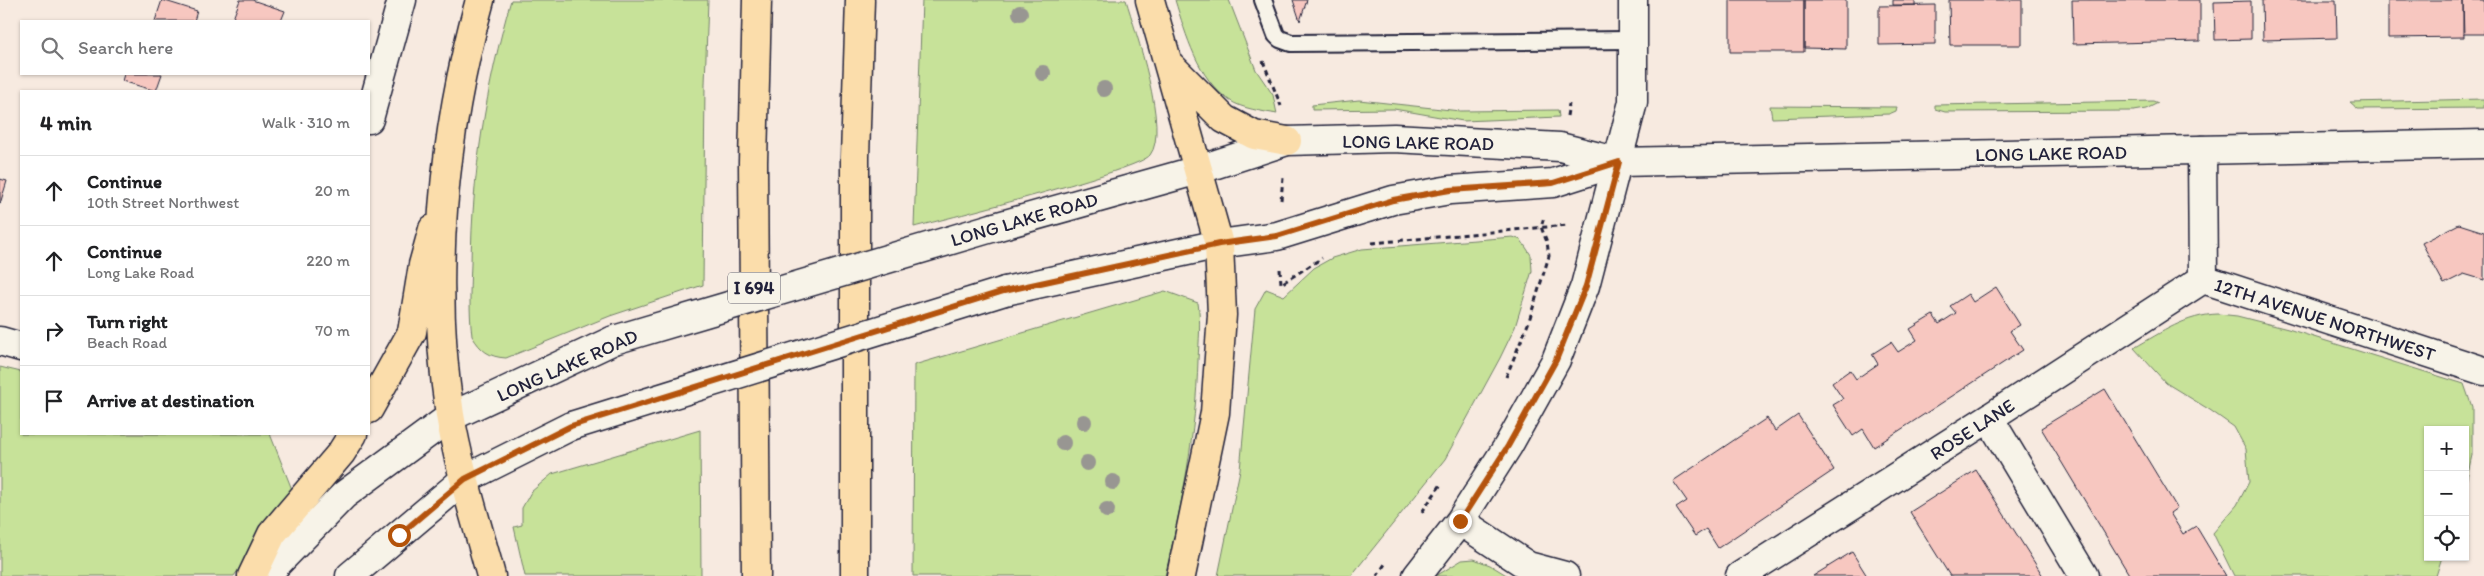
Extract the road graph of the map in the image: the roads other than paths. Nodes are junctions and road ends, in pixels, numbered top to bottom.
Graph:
1 (402, 0) edge
2 (480, 0) edge
3 (757, 0) edge
4 (860, 0) edge
5 (1150, 0) edge
6 (1263, 0) edge
7 (1633, 0) edge
8 (1633, 40) junction
9 (1169, 63) junction
10 (370, 115) edge
11 (1287, 141) junction
12 (2484, 144) edge
13 (2202, 150) junction
14 (1619, 162) junction
15 (1198, 170) junction
16 (445, 187) junction
17 (1219, 244) junction
18 (2203, 280) junction
19 (0, 341) edge
20 (20, 347) edge
21 (2484, 370) edge
22 (370, 407) edge
23 (450, 417) junction
24 (1990, 418) junction
25 (352, 435) edge
26 (465, 479) junction
27 (1460, 521) junction
28 (252, 576) edge
29 (265, 576) edge
30 (350, 576) edge
31 (491, 576) edge
32 (756, 576) edge
33 (855, 576) edge
34 (1181, 576) edge
35 (1417, 576) edge
36 (1565, 576) edge
37 (1740, 576) edge
38 (2084, 576) edge

1 - 10 street
2 - 16 highway
3 - 32 highway, I 694
4 - 33 highway
5 - 9 highway
6 - 8 lane
7 - 8 street
8 - 14 street
9 - 11 highway
9 - 15 highway
11 - 14 street, LONG LAKE ROAD
11 - 15 street, LONG LAKE ROAD
12 - 13 street, LONG LAKE ROAD
13 - 14 street, LONG LAKE ROAD
13 - 18 street, 12TH AVENUE NORTHWEST
14 - 17 street, LONG LAKE ROAD
14 - 27 street
15 - 17 highway
15 - 23 street, LONG LAKE ROAD, bridge
16 - 22 highway
16 - 23 highway
17 - 26 street, LONG LAKE ROAD, bridge
17 - 34 highway
18 - 21 street, 12TH AVENUE NORTHWEST
18 - 24 street, ROSE LANE
19 - 20 street
23 - 26 highway
23 - 29 street, LONG LAKE ROAD
24 - 37 street, ROSE LANE
24 - 38 street
25 - 28 highway
26 - 30 street, LONG LAKE ROAD
26 - 31 highway
27 - 35 street
27 - 36 street

